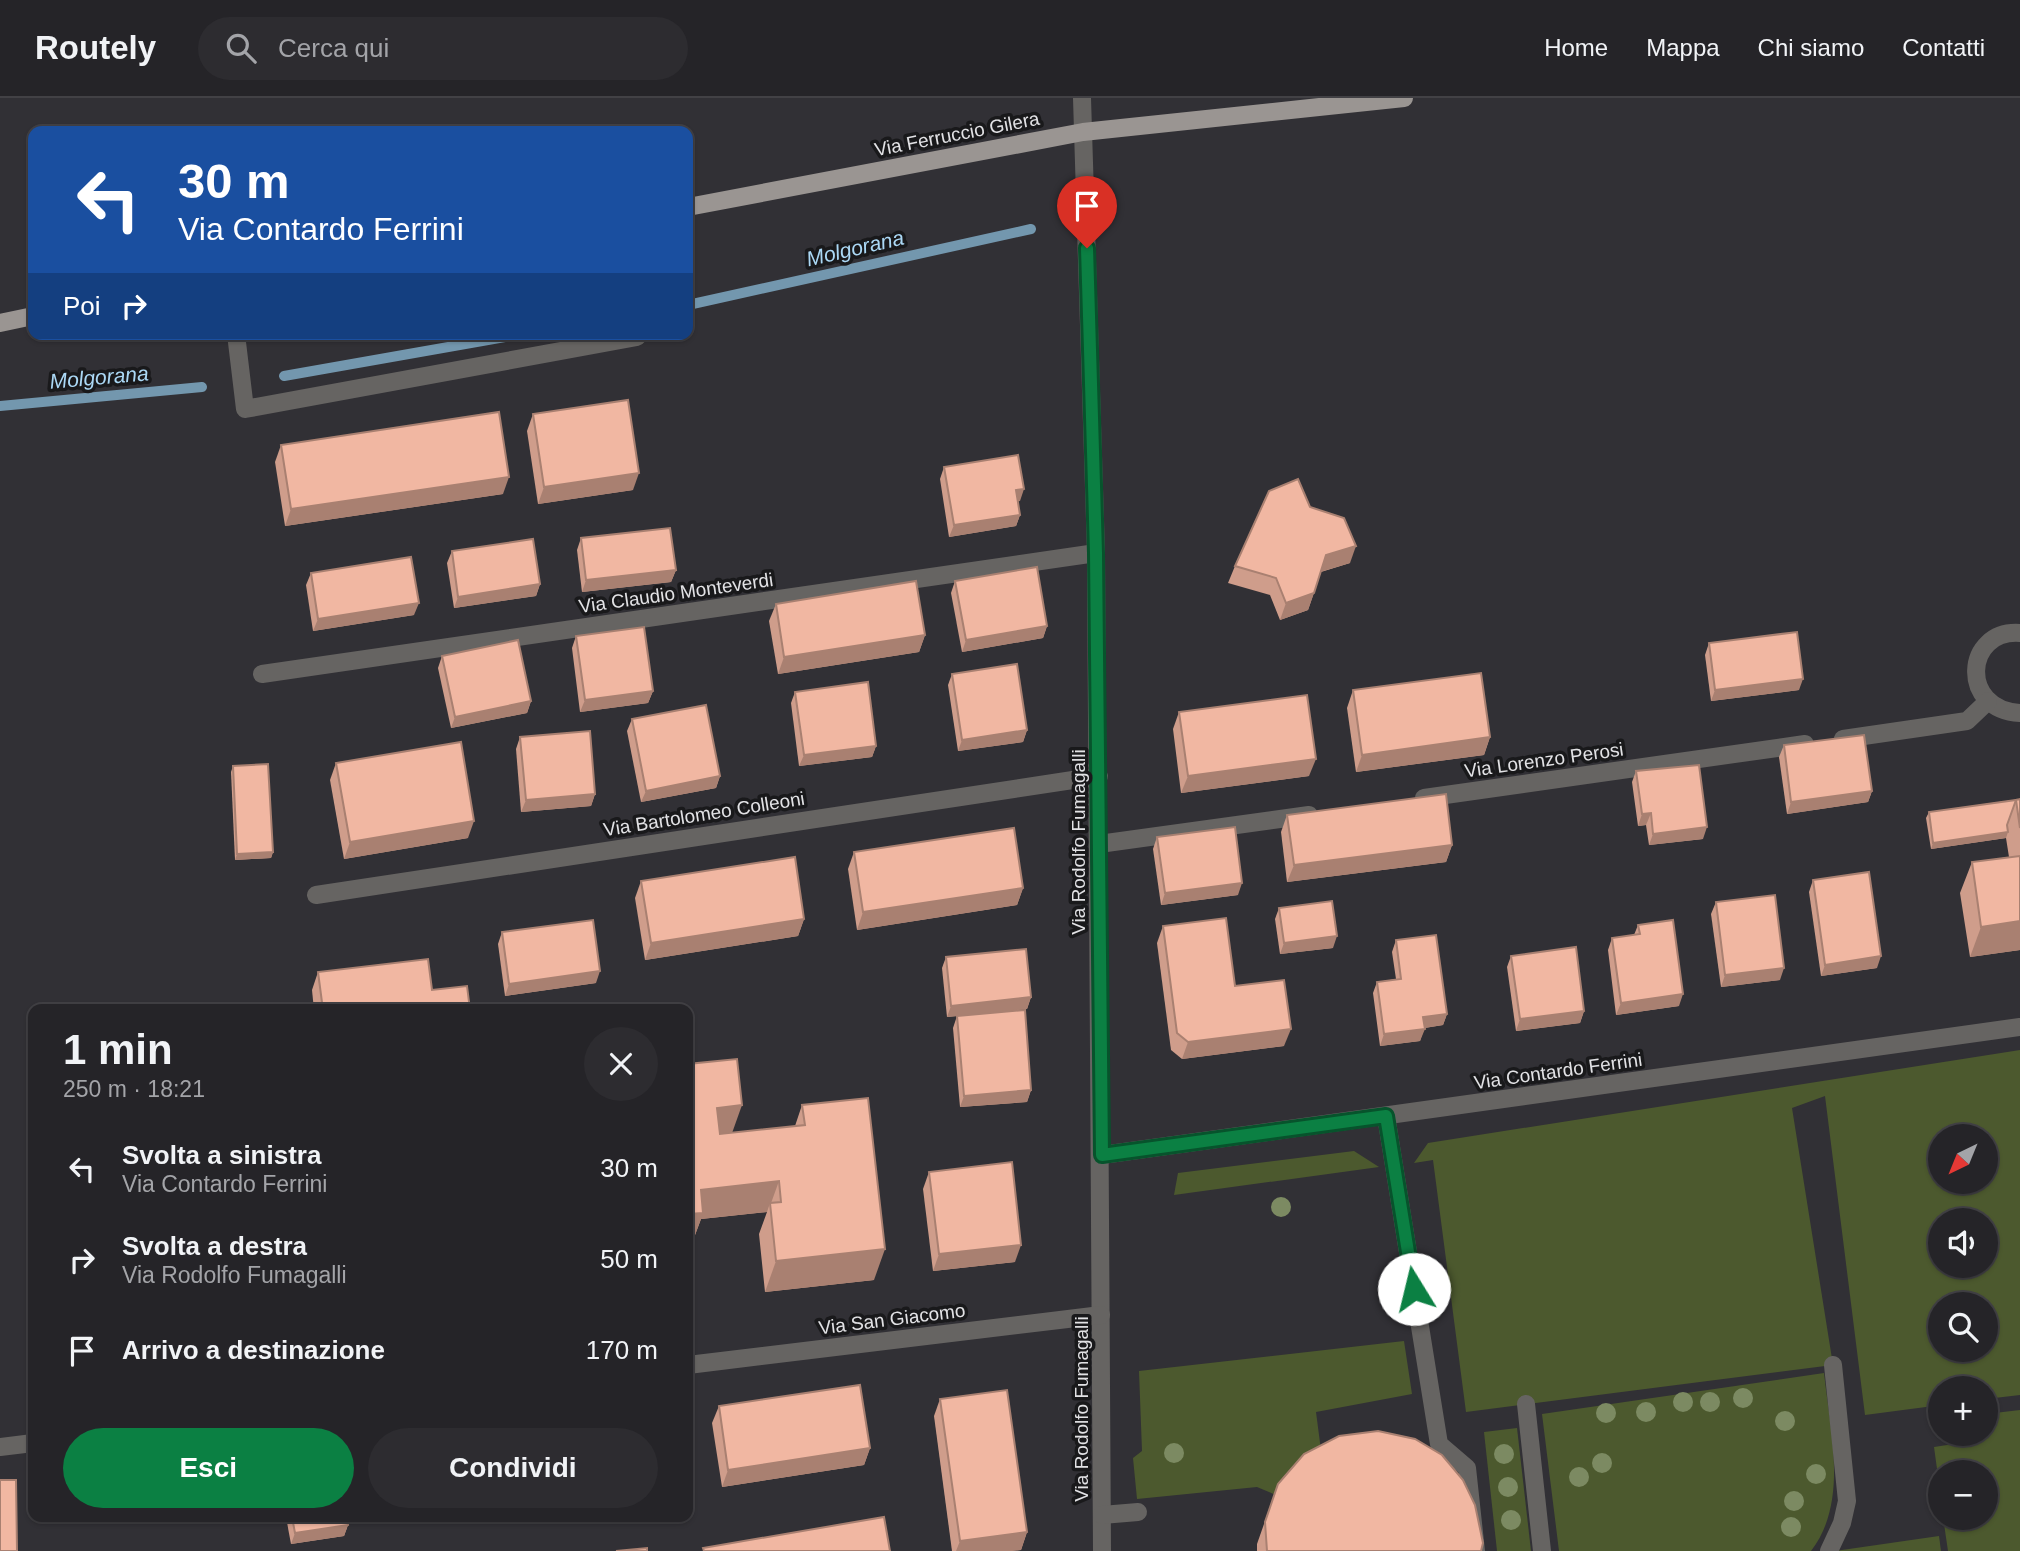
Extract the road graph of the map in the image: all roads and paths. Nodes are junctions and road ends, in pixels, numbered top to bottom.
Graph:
1 (1082, 98) edge
2 (1404, 98) edge
3 (1083, 132) junction
4 (693, 205) edge
5 (0, 312) edge
6 (28, 316) edge
7 (28, 316) edge
8 (0, 323) edge
9 (237, 340) edge
10 (621, 340) edge
11 (1096, 553) junction
12 (2020, 633) edge
13 (262, 674) dead end
14 (1988, 701) junction
15 (2020, 713) edge
16 (1099, 776) junction
17 (1407, 801) edge
18 (1325, 813) edge
19 (1099, 844) junction
20 (316, 895) dead end
21 (2020, 1027) edge
22 (1386, 1116) junction
23 (1102, 1155) junction
24 (1101, 1315) junction
25 (693, 1364) edge
26 (1833, 1365) dead end
27 (1526, 1404) dead end
28 (28, 1444) edge
29 (0, 1447) edge
30 (1138, 1512) dead end
31 (1102, 1515) junction
32 (1102, 1551) edge
33 (1476, 1551) edge
34 (1542, 1551) edge
35 (1829, 1551) edge

1 - 3 street, Via Rodolfo Fumagalli
2 - 3 main road, Via Ferruccio Gilera
3 - 4 main road, Via Ferruccio Gilera
3 - 11 street, Via Rodolfo Fumagalli
5 - 6 main road
7 - 8 main road
9 - 10 street
11 - 13 street, Via Claudio Monteverdi
11 - 16 street, Via Rodolfo Fumagalli
12 - 14 street
14 - 15 street
14 - 17 street, Via Lorenzo Perosi
16 - 19 street, Via Rodolfo Fumagalli
16 - 20 street, Via Bartolomeo Colleoni
18 - 19 street
19 - 23 street, Via Rodolfo Fumagalli
21 - 22 street, Via Contardo Ferrini
22 - 23 street, Via Contardo Ferrini
22 - 33 street
23 - 24 street, Via Rodolfo Fumagalli
24 - 25 street, Via San Giacomo
24 - 31 street, Via Rodolfo Fumagalli
26 - 35 street
27 - 34 street
28 - 29 street
30 - 31 street
31 - 32 street, Via Rodolfo Fumagalli

